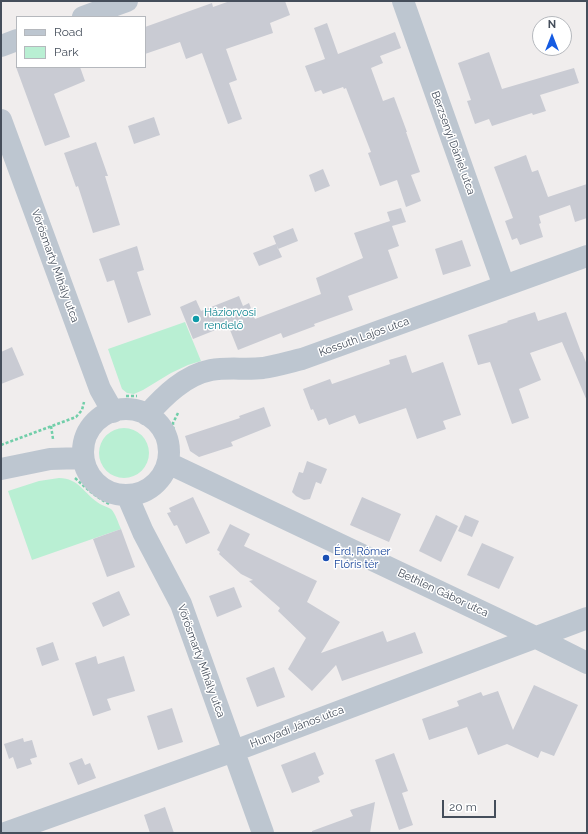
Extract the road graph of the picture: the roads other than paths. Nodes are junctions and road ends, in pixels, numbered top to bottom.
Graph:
1 (127, 1) edge
2 (403, 1) edge
3 (86, 16) edge
4 (16, 40) edge
5 (1, 46) edge
6 (1, 120) edge
7 (587, 256) edge
8 (504, 286) junction
9 (117, 402) junction
10 (143, 405) junction
11 (83, 458) junction
12 (168, 463) junction
13 (1, 469) edge
14 (121, 502) junction
15 (587, 618) edge
16 (535, 637) junction
17 (587, 663) edge
18 (234, 751) junction
19 (5, 833) edge
20 (263, 833) edge

1 - 3 street
2 - 8 street, Berzsenyi Dániel utca
4 - 5 street
6 - 9 street, Vörösmarty Mihály utca
7 - 8 street, Kossuth Lajos utca
8 - 10 street, Kossuth Lajos utca
9 - 10 street
9 - 11 street
10 - 12 street
11 - 13 street
11 - 14 street
12 - 14 street
12 - 16 street, Bethlen Gábor utca
14 - 18 street, Vörösmarty Mihály utca
15 - 16 street, Hunyadi János utca
16 - 17 street, Bethlen Gábor utca
16 - 18 street, Hunyadi János utca
18 - 19 street, Hunyadi János utca
18 - 20 street, Vörösmarty Mihály utca

